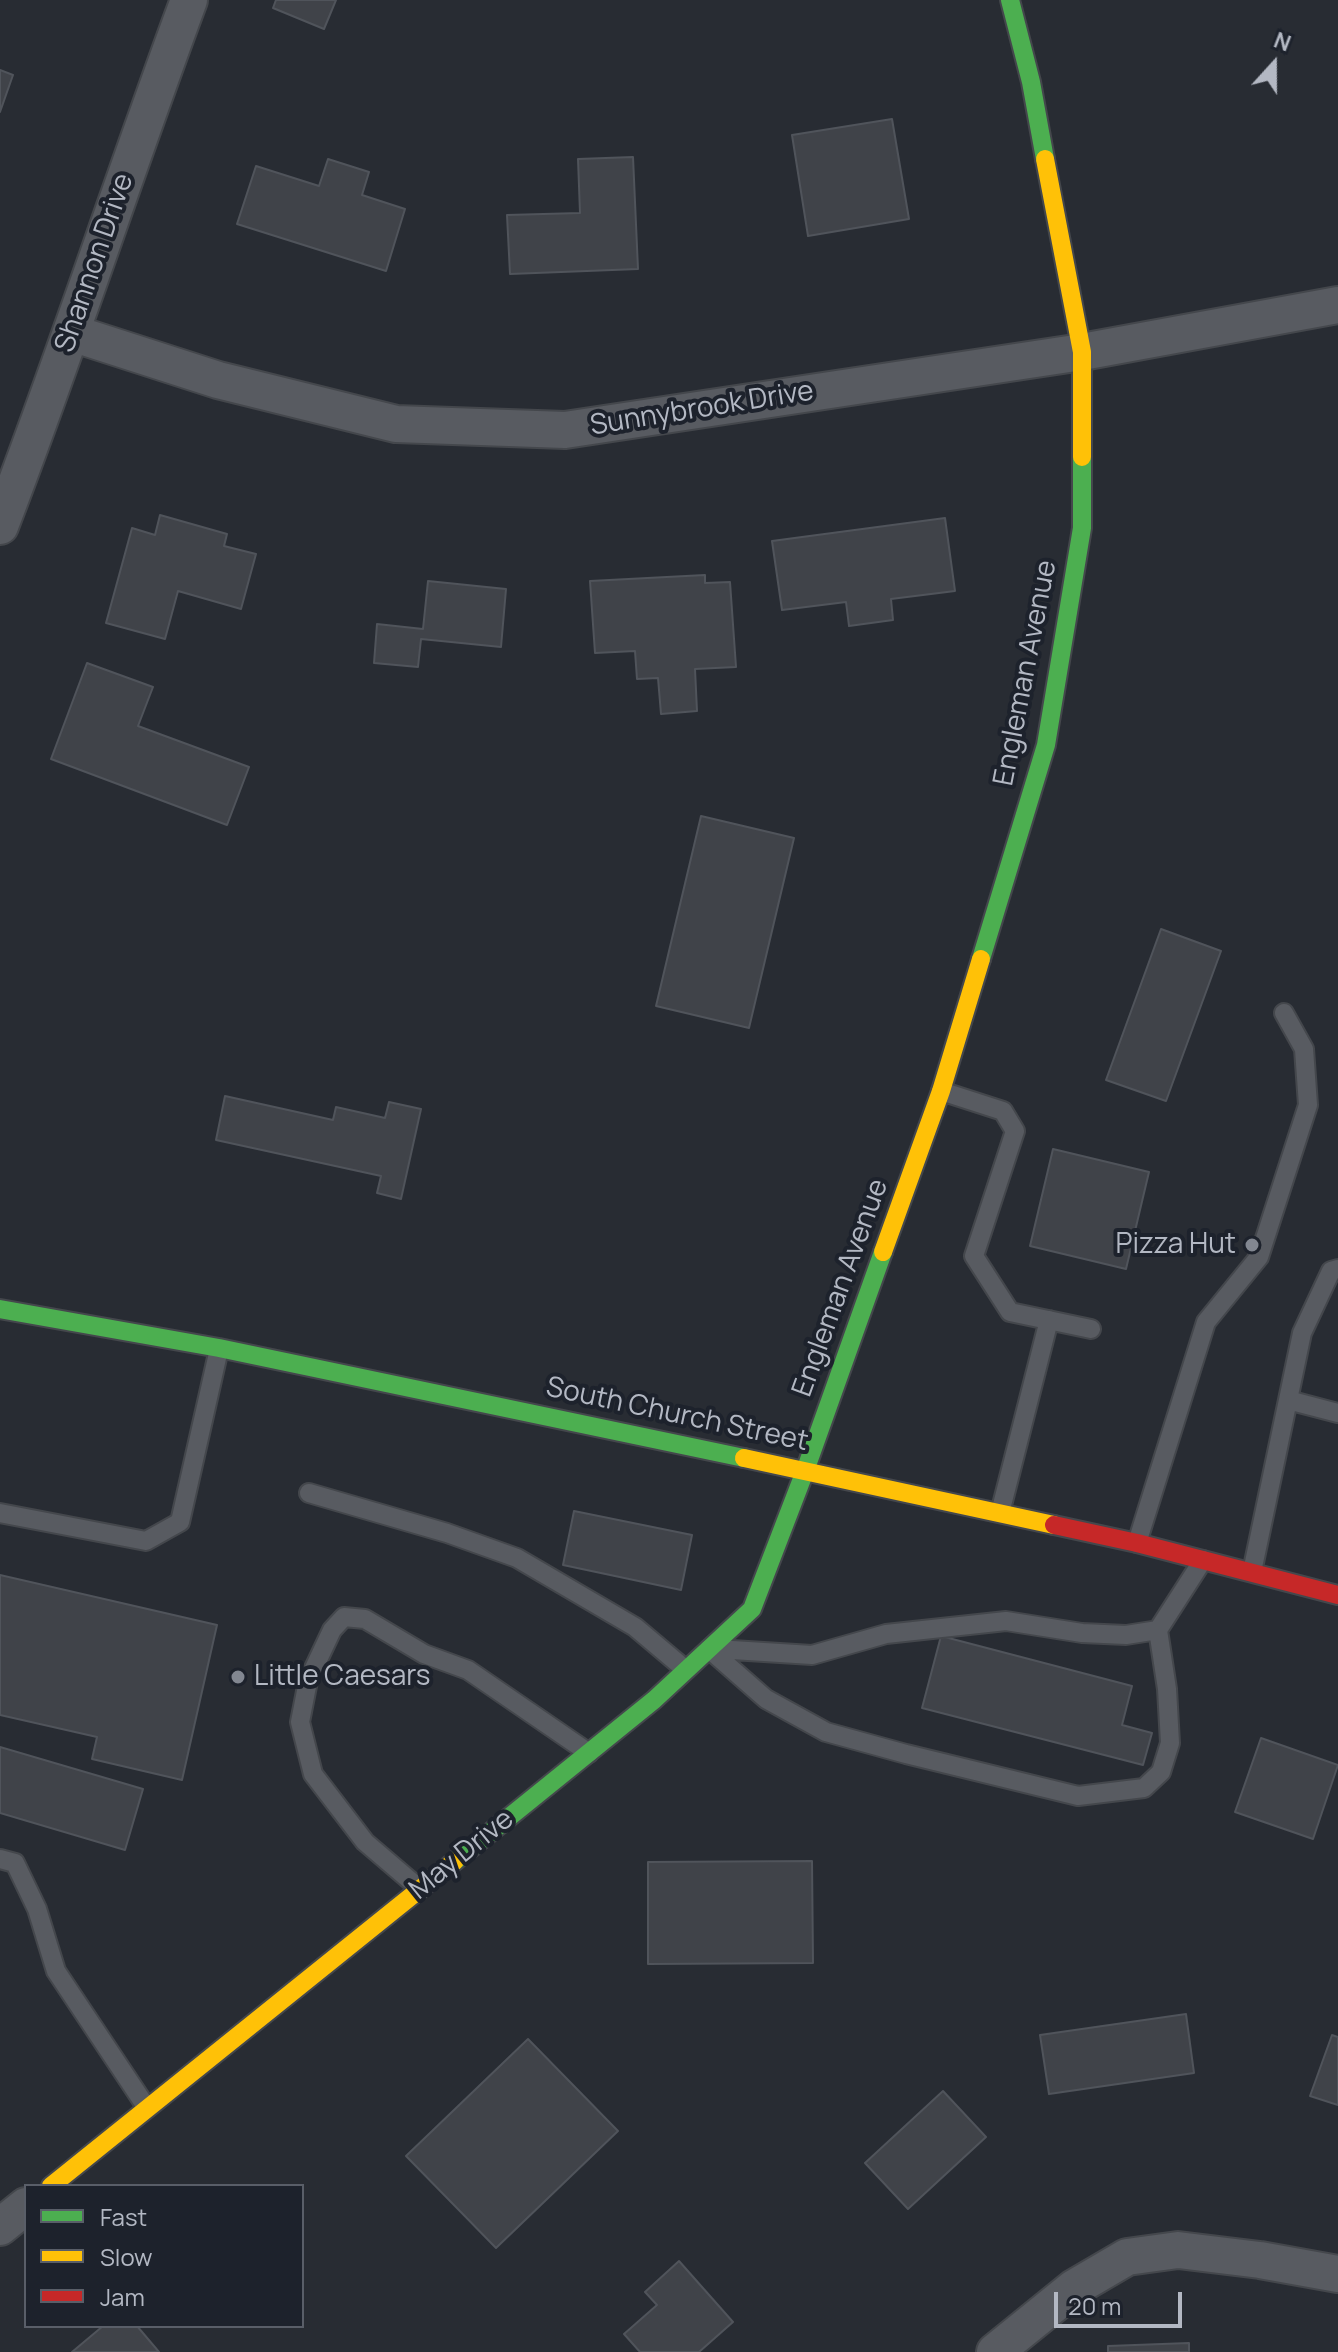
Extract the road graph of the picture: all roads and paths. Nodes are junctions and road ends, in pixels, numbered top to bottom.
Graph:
1 (189, 0) edge
2 (1010, 0) edge
3 (1338, 305) edge
4 (72, 333) junction
5 (1082, 352) junction
6 (0, 526) edge
7 (1284, 1013) dead end
8 (941, 1091) junction
9 (1338, 1269) edge
10 (1, 1315) edge
11 (1049, 1320) junction
12 (1091, 1329) dead end
13 (219, 1348) junction
14 (1288, 1400) junction
15 (1338, 1413) edge
16 (805, 1471) junction
17 (309, 1493) dead end
18 (0, 1513) edge
19 (1000, 1513) junction
20 (1137, 1543) junction
21 (1203, 1560) junction
22 (1252, 1572) junction
23 (1338, 1595) edge
24 (1158, 1630) junction
25 (709, 1649) junction
26 (686, 1670) junction
27 (589, 1753) junction
28 (0, 1859) edge
29 (420, 1889) junction
30 (147, 2108) junction
31 (53, 2184) edge
32 (24, 2208) edge
33 (0, 2227) edge
34 (1338, 2274) edge
35 (995, 2352) edge

1 - 4 street, Shannon Drive
2 - 5 street, Engleman Avenue
3 - 5 street, Sunnybrook Drive
4 - 5 street, Sunnybrook Drive
4 - 6 street, Shannon Drive
5 - 8 street, Engleman Avenue
7 - 20 lane
8 - 11 lane
8 - 16 street, Engleman Avenue
9 - 14 lane
10 - 13 street, South Church Street
11 - 12 lane
11 - 19 lane
13 - 16 street, South Church Street
13 - 18 lane
14 - 15 lane
14 - 22 lane
16 - 19 street, South Church Street
16 - 25 street, May Drive
17 - 26 lane
19 - 20 street, South Church Street
20 - 21 street, South Church Street
21 - 22 street, South Church Street
21 - 24 lane
22 - 23 street, South Church Street
24 - 25 lane
24 - 25 lane
25 - 26 street, May Drive
26 - 27 street, May Drive
27 - 29 street, May Drive
27 - 29 lane
28 - 30 lane
29 - 30 street, May Drive
30 - 31 street, May Drive
32 - 33 street
34 - 35 street

